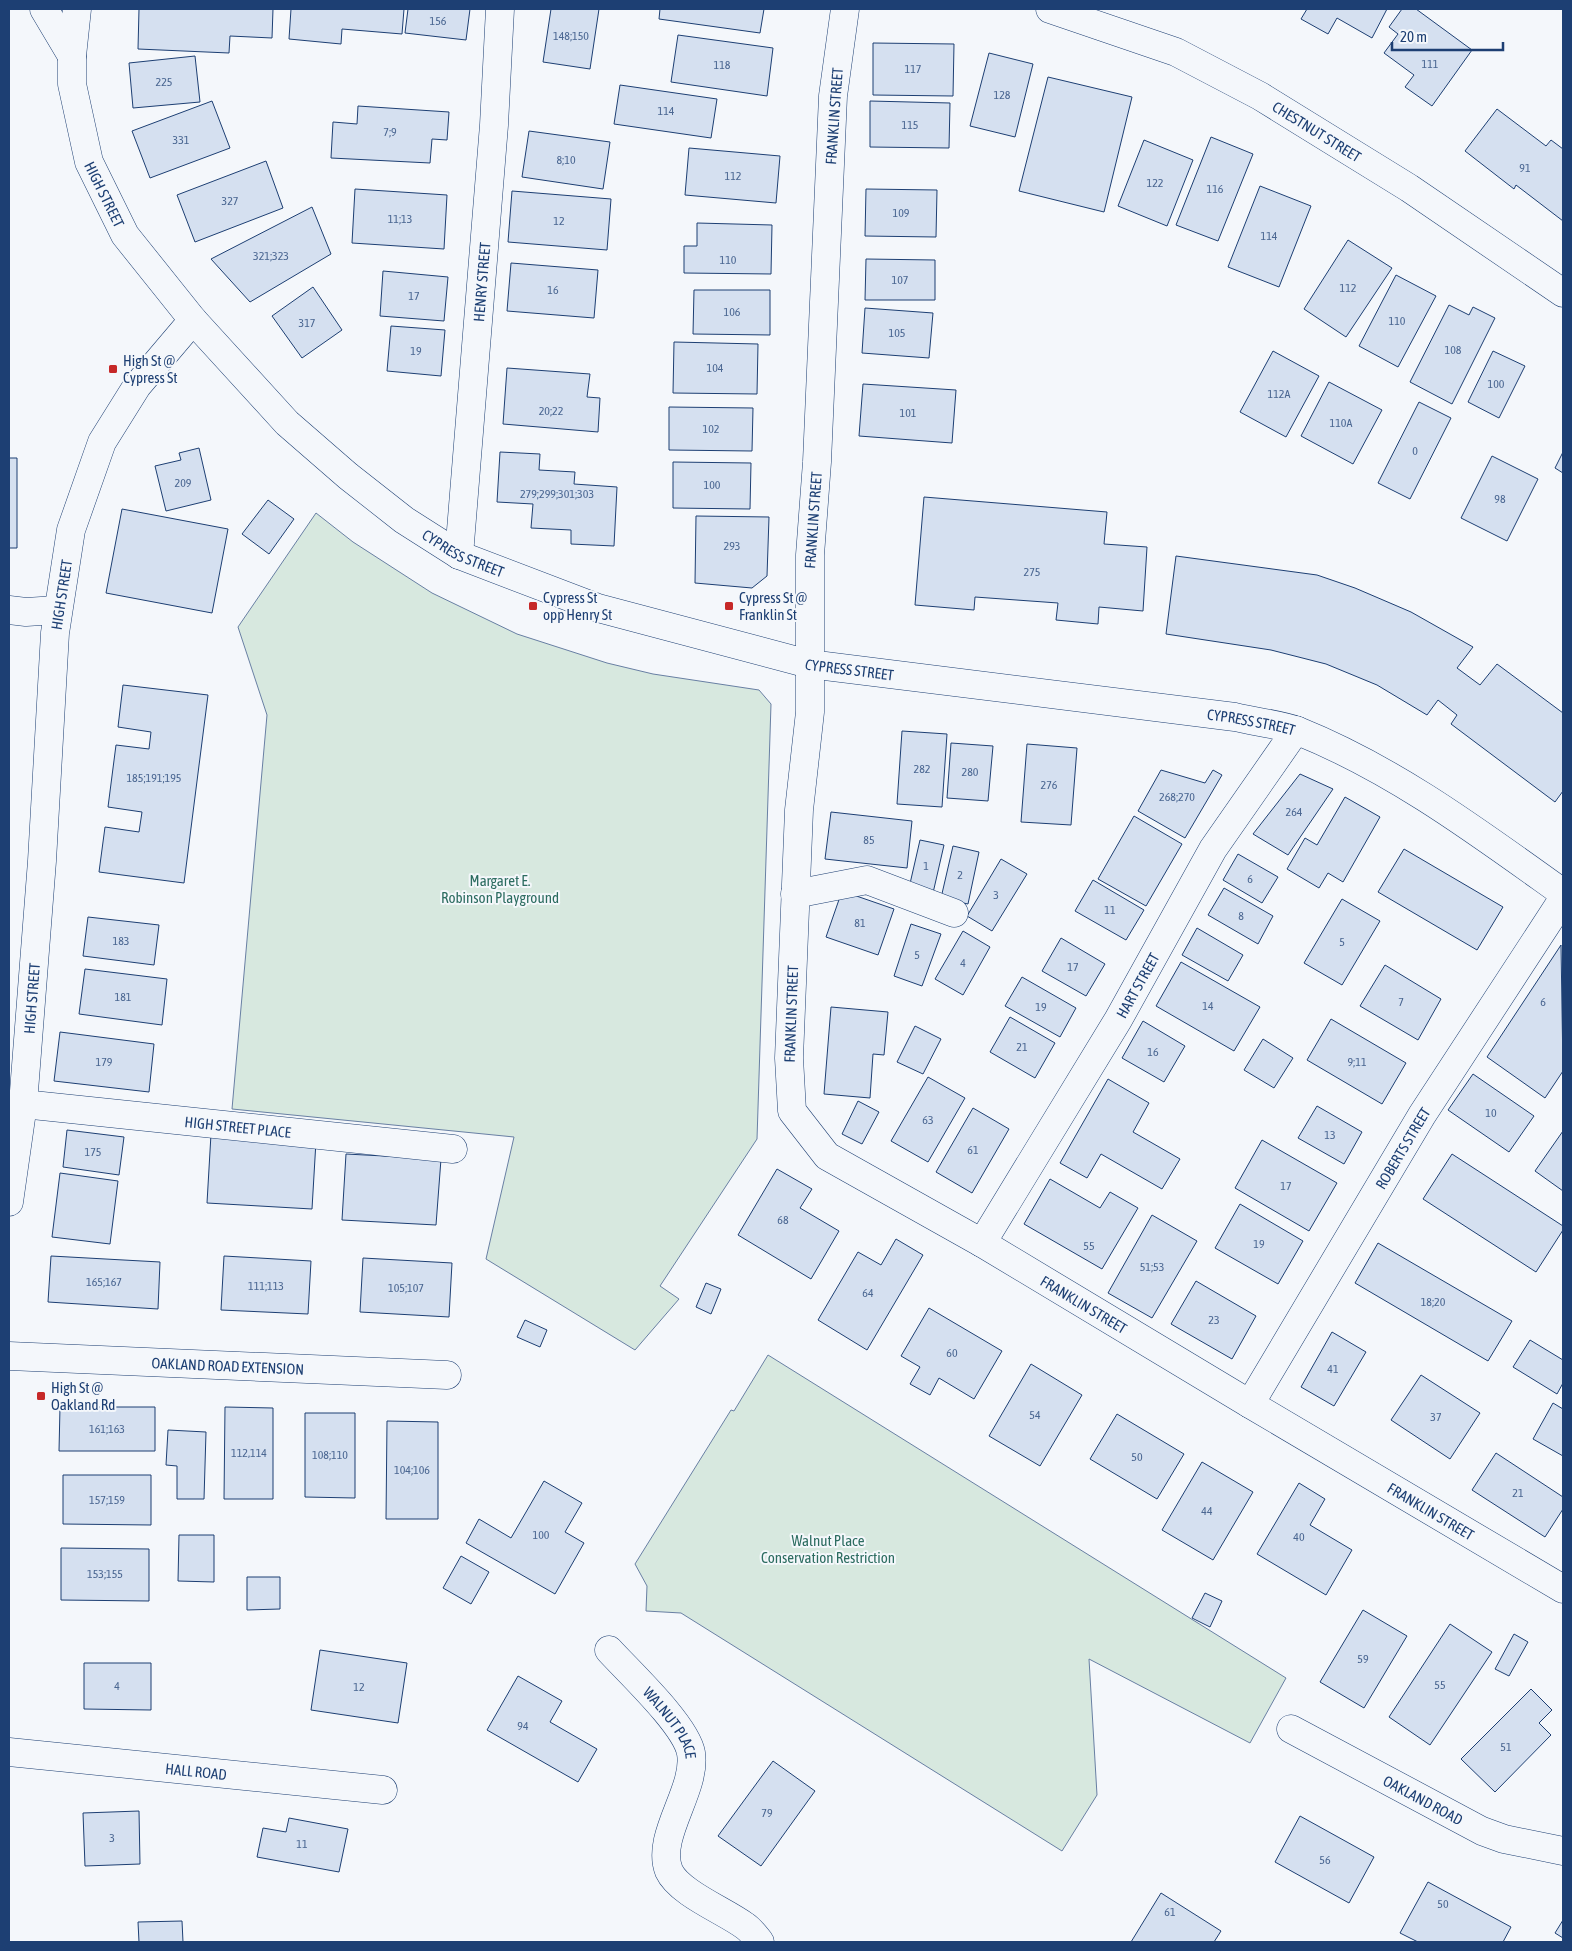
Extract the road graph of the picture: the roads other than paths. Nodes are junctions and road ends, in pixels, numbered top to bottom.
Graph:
1 (44, 9) edge
2 (77, 9) edge
3 (500, 9) edge
4 (845, 9) edge
5 (1050, 9) edge
6 (72, 56) junction
7 (1563, 293) edge
8 (193, 320) junction
9 (459, 554) junction
10 (9, 610) edge
11 (57, 610) junction
12 (809, 664) junction
13 (1296, 730) junction
14 (1563, 893) edge
15 (795, 894) junction
16 (1563, 899) edge
17 (954, 914) dead end
18 (23, 1104) junction
19 (453, 1149) dead end
20 (9, 1202) edge
21 (982, 1243) junction
22 (9, 1356) edge
23 (447, 1375) dead end
24 (1250, 1404) junction
25 (1563, 1589) edge
26 (608, 1650) dead end
27 (1291, 1729) dead end
28 (9, 1752) edge
29 (383, 1790) dead end
30 (1563, 1851) edge
31 (760, 1942) edge

1 - 6 street
2 - 6 street, HIGH STREET
3 - 9 street, HENRY STREET
4 - 12 street, FRANKLIN STREET
5 - 7 street, CHESTNUT STREET
6 - 8 street, HIGH STREET
8 - 9 street, CYPRESS STREET
8 - 11 street, HIGH STREET
9 - 12 street, CYPRESS STREET
10 - 11 street
11 - 18 street, HIGH STREET
12 - 13 street, CYPRESS STREET
12 - 15 street, FRANKLIN STREET
13 - 14 street, CYPRESS STREET
13 - 21 street, HART STREET
15 - 17 street
15 - 21 street, FRANKLIN STREET
16 - 24 street, ROBERTS STREET
18 - 19 street, HIGH STREET PLACE
18 - 20 street, HIGH STREET
21 - 24 street, FRANKLIN STREET
22 - 23 street, OAKLAND ROAD EXTENSION
24 - 25 street, FRANKLIN STREET
26 - 31 street, WALNUT PLACE
27 - 30 street, OAKLAND ROAD
28 - 29 street, HALL ROAD

